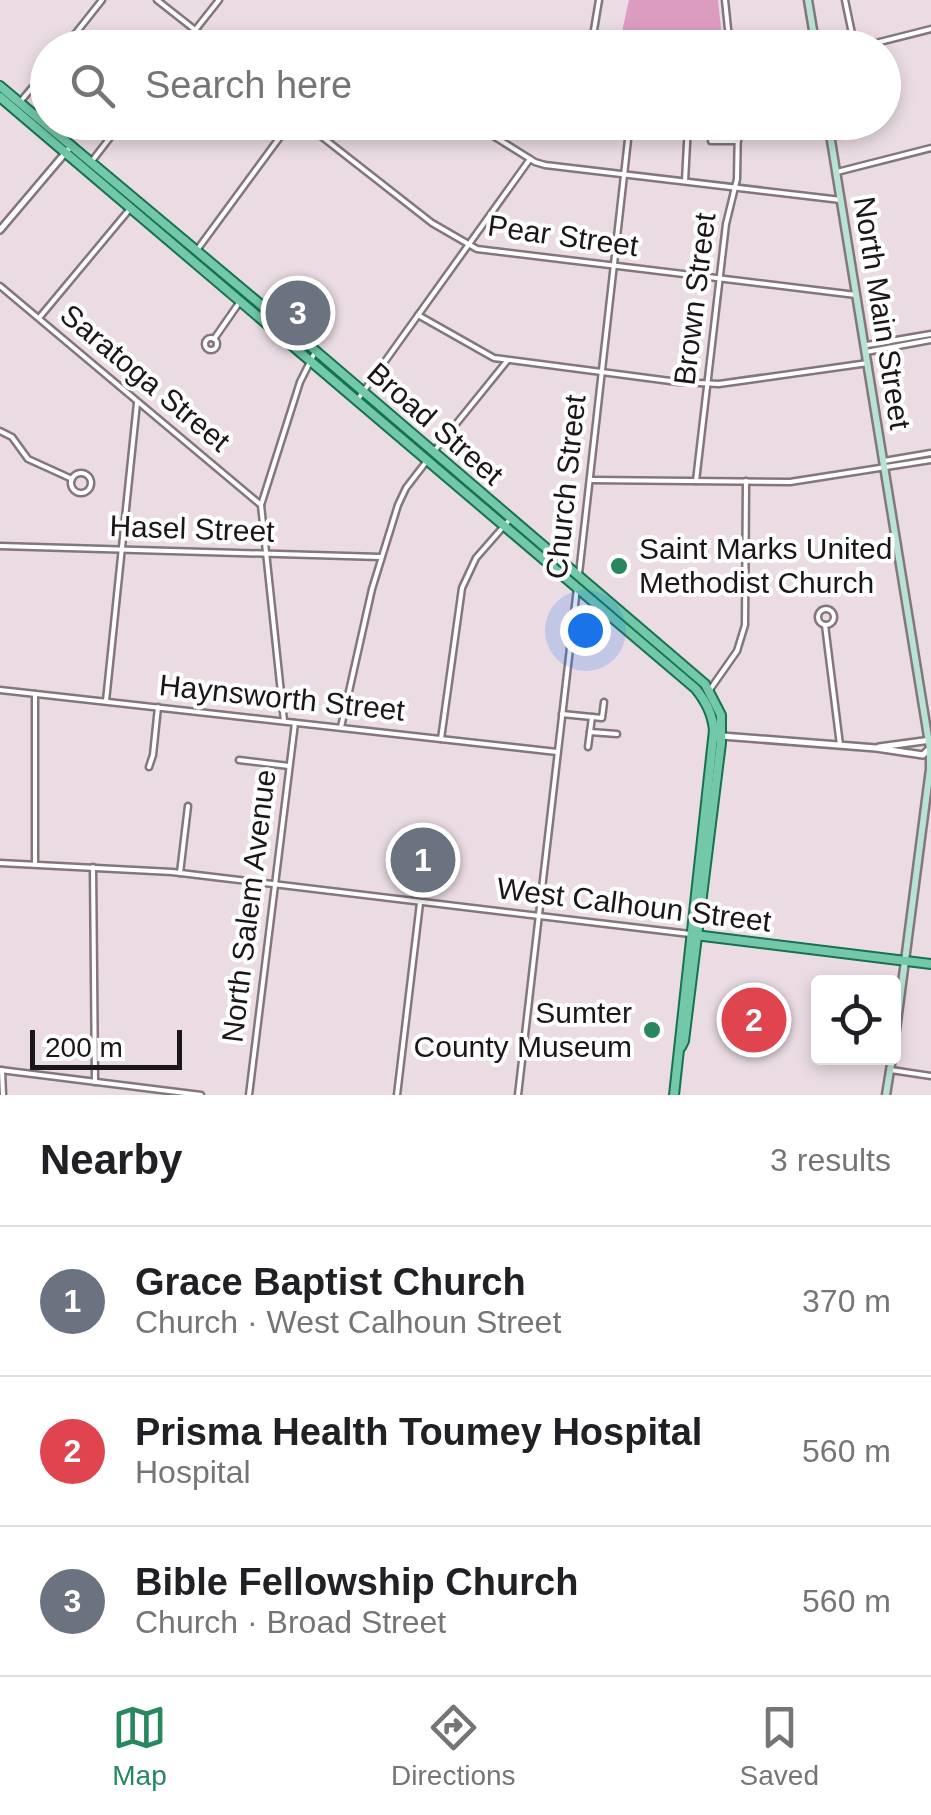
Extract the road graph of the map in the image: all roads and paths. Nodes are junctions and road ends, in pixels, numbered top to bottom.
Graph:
1 (102, 0) edge
2 (157, 0) edge
3 (218, 0) edge
4 (600, 0) edge
5 (726, 0) edge
6 (808, 0) edge
7 (845, 0) edge
8 (931, 29) edge
9 (78, 30) edge
10 (195, 30) joint
11 (594, 30) edge
12 (728, 30) edge
13 (813, 30) edge
14 (852, 30) edge
15 (901, 37) edge
16 (0, 86) edge
17 (30, 90) edge
18 (0, 97) edge
19 (20, 102) junction
20 (30, 111) edge
21 (30, 119) edge
22 (58, 140) edge
23 (60, 140) edge
24 (108, 140) edge
25 (278, 140) edge
26 (326, 140) edge
27 (499, 140) edge
28 (628, 140) edge
29 (687, 140) edge
30 (831, 140) edge
31 (710, 141) dead end
32 (738, 141) joint
33 (69, 148) junction
34 (931, 148) edge
35 (530, 159) junction
36 (88, 165) junction
37 (837, 172) junction
38 (624, 175) junction
39 (685, 181) junction
40 (734, 187) junction
41 (841, 200) junction
42 (131, 207) junction
43 (0, 230) edge
44 (468, 246) junction
45 (197, 250) junction
46 (614, 267) junction
47 (720, 279) junction
48 (0, 286) edge
49 (856, 295) junction
50 (241, 300) junction
51 (418, 315) junction
52 (40, 318) junction
53 (931, 337) edge
54 (214, 339) dead end
55 (866, 349) junction
56 (314, 355) junction
57 (507, 361) junction
58 (868, 363) junction
59 (602, 373) junction
60 (707, 384) junction
61 (361, 395) junction
62 (137, 401) junction
63 (0, 431) edge
64 (431, 455) junction
65 (931, 457) edge
66 (884, 464) junction
67 (72, 479) dead end
68 (590, 480) junction
69 (696, 481) junction
70 (746, 481) junction
71 (262, 504) junction
72 (508, 522) junction
73 (0, 546) edge
74 (122, 549) junction
75 (266, 554) junction
76 (382, 557) junction
77 (578, 576) junction
78 (577, 587) junction
79 (826, 625) dead end
80 (0, 690) edge
81 (36, 694) junction
82 (707, 695) junction
83 (106, 701) junction
84 (604, 702) dead end
85 (158, 707) junction
86 (562, 714) junction
87 (592, 717) junction
88 (284, 721) junction
89 (295, 722) junction
90 (341, 728) junction
91 (590, 732) junction
92 (618, 734) dead end
93 (718, 736) junction
94 (441, 739) junction
95 (840, 745) junction
96 (930, 745) edge
97 (588, 746) dead end
98 (876, 748) junction
99 (558, 752) junction
100 (238, 760) dead end
101 (289, 766) junction
102 (148, 767) dead end
103 (188, 806) dead end
104 (926, 837) edge
105 (0, 863) edge
106 (35, 864) junction
107 (93, 866) junction
108 (180, 873) junction
109 (274, 886) junction
110 (420, 902) junction
111 (538, 917) junction
112 (694, 935) junction
113 (904, 960) junction
114 (931, 964) edge
115 (901, 986) edge
116 (891, 1065) edge
117 (1, 1070) edge
118 (890, 1070) junction
119 (931, 1076) edge
120 (95, 1082) junction
121 (144, 1092) edge
122 (3, 1095) edge
123 (201, 1095) edge
124 (249, 1095) edge
125 (397, 1095) edge
126 (518, 1095) edge
127 (674, 1095) edge
128 (886, 1095) edge

1 - 9 street
2 - 10 street
3 - 10 street
4 - 11 street
5 - 12 street
6 - 13 main road
7 - 14 street
8 - 15 street
16 - 19 main road, Broad Street
17 - 19 street
18 - 21 main road, Broad Street
19 - 20 main road, Broad Street
22 - 33 main road, Broad Street
23 - 33 main road, Broad Street
24 - 36 street
25 - 45 street
26 - 44 street, Pear Street
27 - 35 street
28 - 38 street, Church Street
29 - 39 street
30 - 37 main road, North Main Street
31 - 32 street
32 - 40 street, Brown Street
33 - 36 main road, Broad Street
33 - 43 street
34 - 37 street
35 - 38 street
35 - 44 street
36 - 42 main road, Broad Street
36 - 45 main road, Broad Street
37 - 41 main road, North Main Street
38 - 39 street
38 - 46 street, Church Street
39 - 40 street
40 - 41 street
40 - 47 street, Brown Street
41 - 49 main road, North Main Street
42 - 50 main road, Broad Street
42 - 52 street
44 - 46 street, Pear Street
44 - 51 street
45 - 56 main road, Broad Street
46 - 47 street, Pear Street
46 - 59 street, Church Street
47 - 49 street, Pear Street
47 - 60 street, Brown Street
48 - 52 street, Saratoga Street
49 - 55 main road, North Main Street
50 - 54 street
50 - 56 main road, Broad Street
51 - 57 street
51 - 61 street
52 - 62 street, Saratoga Street
53 - 55 street
55 - 58 main road, North Main Street
56 - 61 main road, Broad Street
56 - 71 street
57 - 59 street
57 - 64 street
58 - 60 street
58 - 66 main road, North Main Street
59 - 60 street
59 - 68 street, Church Street
60 - 69 street, Brown Street
61 - 64 main road, Broad Street
62 - 71 street, Saratoga Street
62 - 74 street
63 - 67 street
64 - 72 main road, Broad Street
64 - 76 street
65 - 66 street
66 - 70 street
66 - 96 main road, North Main Street
68 - 69 street
68 - 77 street, Church Street
69 - 70 street
70 - 82 street
71 - 75 street
72 - 77 main road, Broad Street
72 - 78 main road, Broad Street
72 - 94 street
73 - 74 street, Hasel Street
74 - 75 street, Hasel Street
74 - 83 street
75 - 76 street, Hasel Street
75 - 88 street
76 - 90 street
77 - 78 street, Church Street
77 - 82 main road, Broad Street
78 - 82 main road, Broad Street
78 - 86 street, Church Street
79 - 95 street
80 - 81 street, Haynsworth Street
81 - 83 street, Haynsworth Street
81 - 106 street
82 - 93 main road
83 - 85 street, Haynsworth Street
84 - 87 street
85 - 88 street, Haynsworth Street
85 - 102 street
86 - 87 street
86 - 99 street, Church Street
87 - 91 street
88 - 89 street, Haynsworth Street
89 - 90 street, Haynsworth Street
89 - 101 street, North Salem Avenue
90 - 94 street, Haynsworth Street
91 - 92 street
91 - 97 street
93 - 95 street
93 - 112 main road
94 - 99 street, Haynsworth Street
95 - 98 street
96 - 98 street
96 - 98 street
96 - 104 main road, North Main Street
99 - 111 street, Church Street
100 - 101 street
101 - 109 street, North Salem Avenue
103 - 108 street
104 - 113 main road, North Main Street
105 - 106 street, West Calhoun Street
106 - 107 street, West Calhoun Street
107 - 108 street, West Calhoun Street
107 - 120 street
108 - 109 street, West Calhoun Street
109 - 110 street, West Calhoun Street
109 - 124 street, North Salem Avenue
110 - 111 street, West Calhoun Street
110 - 125 street
111 - 112 street, West Calhoun Street
111 - 126 street, Church Street
112 - 113 main road, West Calhoun Street
112 - 127 main road
113 - 114 main road, West Calhoun Street
113 - 115 main road, North Main Street
116 - 118 main road
117 - 120 street
117 - 122 street
118 - 119 street
118 - 128 main road
120 - 121 street
121 - 123 street

